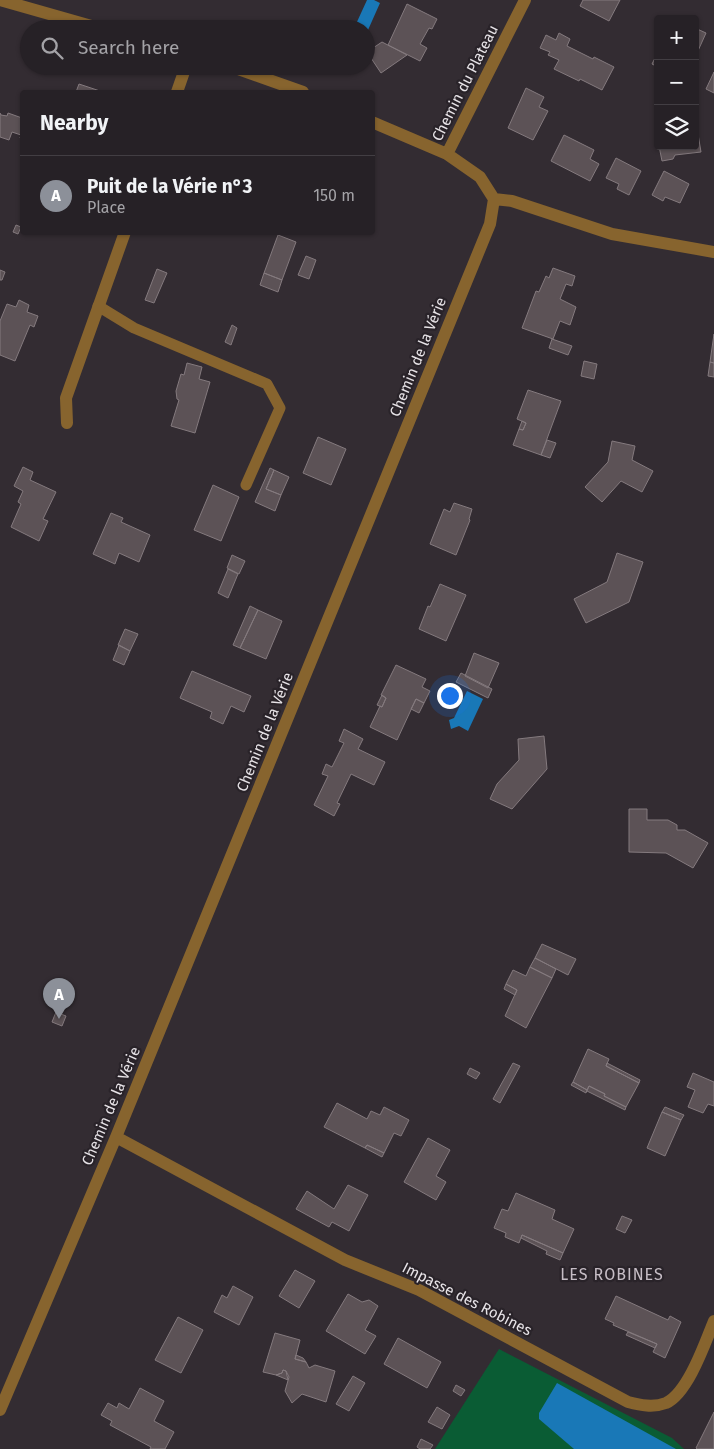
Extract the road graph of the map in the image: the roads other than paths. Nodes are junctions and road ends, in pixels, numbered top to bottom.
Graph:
1 (0, 0) edge
2 (525, 0) edge
3 (28, 4) edge
4 (75, 20) edge
5 (183, 75) edge
6 (255, 75) edge
7 (178, 90) edge
8 (297, 90) edge
9 (375, 123) edge
10 (447, 154) junction
11 (494, 199) junction
12 (124, 235) edge
13 (714, 252) edge
14 (98, 306) junction
15 (67, 423) dead end
16 (246, 485) dead end
17 (116, 1137) junction
18 (714, 1321) edge
19 (0, 1410) edge

1 - 3 street
2 - 10 street, Chemin du Plateau
3 - 4 street
5 - 7 street
6 - 8 street
9 - 10 street
10 - 11 street
11 - 13 street
11 - 17 street, Chemin de la Vérie
12 - 14 street
14 - 15 street
14 - 16 lane
17 - 18 street, Impasse des Robines
17 - 19 street, Chemin de la Vérie

